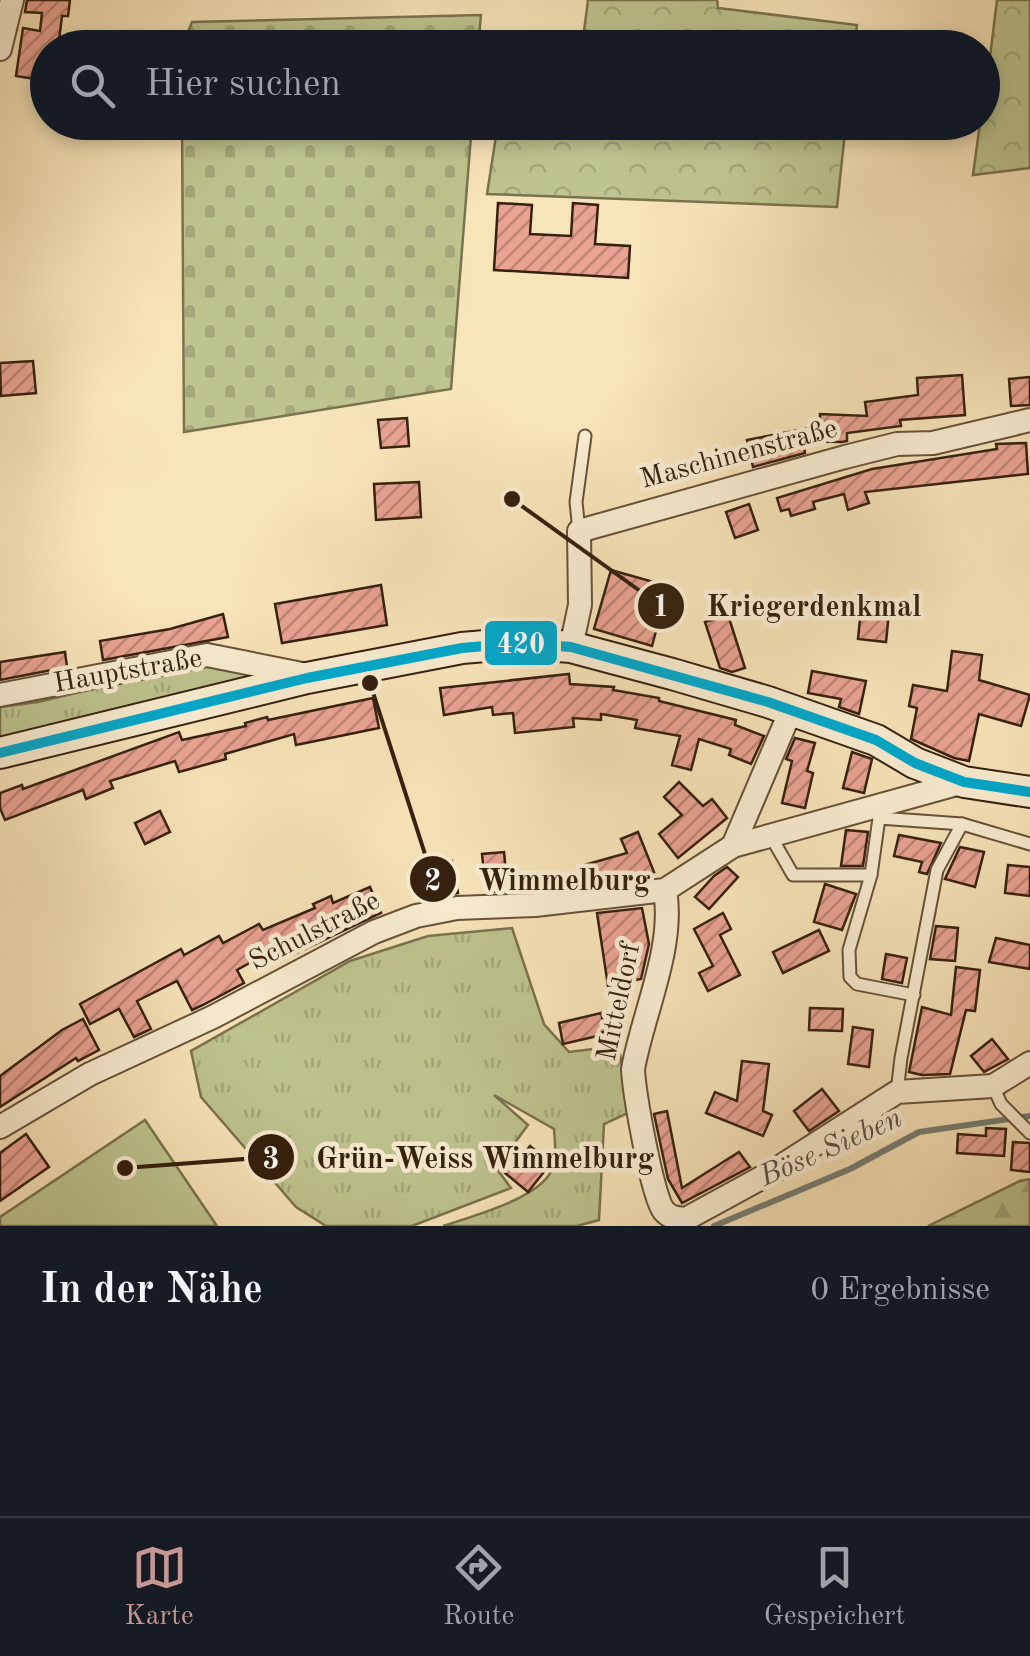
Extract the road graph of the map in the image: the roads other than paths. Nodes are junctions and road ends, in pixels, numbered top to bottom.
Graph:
1 (12, 0) edge
2 (0, 49) edge
3 (1030, 420) edge
4 (585, 436) dead end
5 (579, 531) junction
6 (571, 647) junction
7 (316, 676) junction
8 (0, 695) edge
9 (791, 710) junction
10 (0, 753) edge
11 (964, 782) junction
12 (1030, 792) edge
13 (962, 824) junction
14 (770, 835) junction
15 (1030, 844) edge
16 (733, 846) junction
17 (870, 875) junction
18 (665, 890) junction
19 (914, 995) junction
20 (1030, 1064) edge
21 (897, 1092) junction
22 (997, 1095) junction
23 (0, 1127) edge
24 (1030, 1133) edge

1 - 2 street
3 - 5 street, Maschinenstraße
4 - 5 lane
5 - 6 street
6 - 7 main road, Hauptstraße
6 - 9 main road, Hauptstraße
7 - 8 street, Hauptstraße
7 - 10 main road, Hauptstraße
9 - 11 main road, Hauptstraße
9 - 16 street
11 - 12 main road, Hauptstraße
11 - 14 street, Schulstraße
13 - 15 lane
13 - 17 lane
13 - 19 lane
14 - 16 street, Schulstraße
14 - 17 lane
16 - 18 street, Schulstraße
17 - 19 lane
18 - 21 street, Mitteldorf
18 - 23 street, Schulstraße
19 - 21 lane
20 - 22 street, Mitteldorf
21 - 22 street, Mitteldorf
22 - 24 lane

